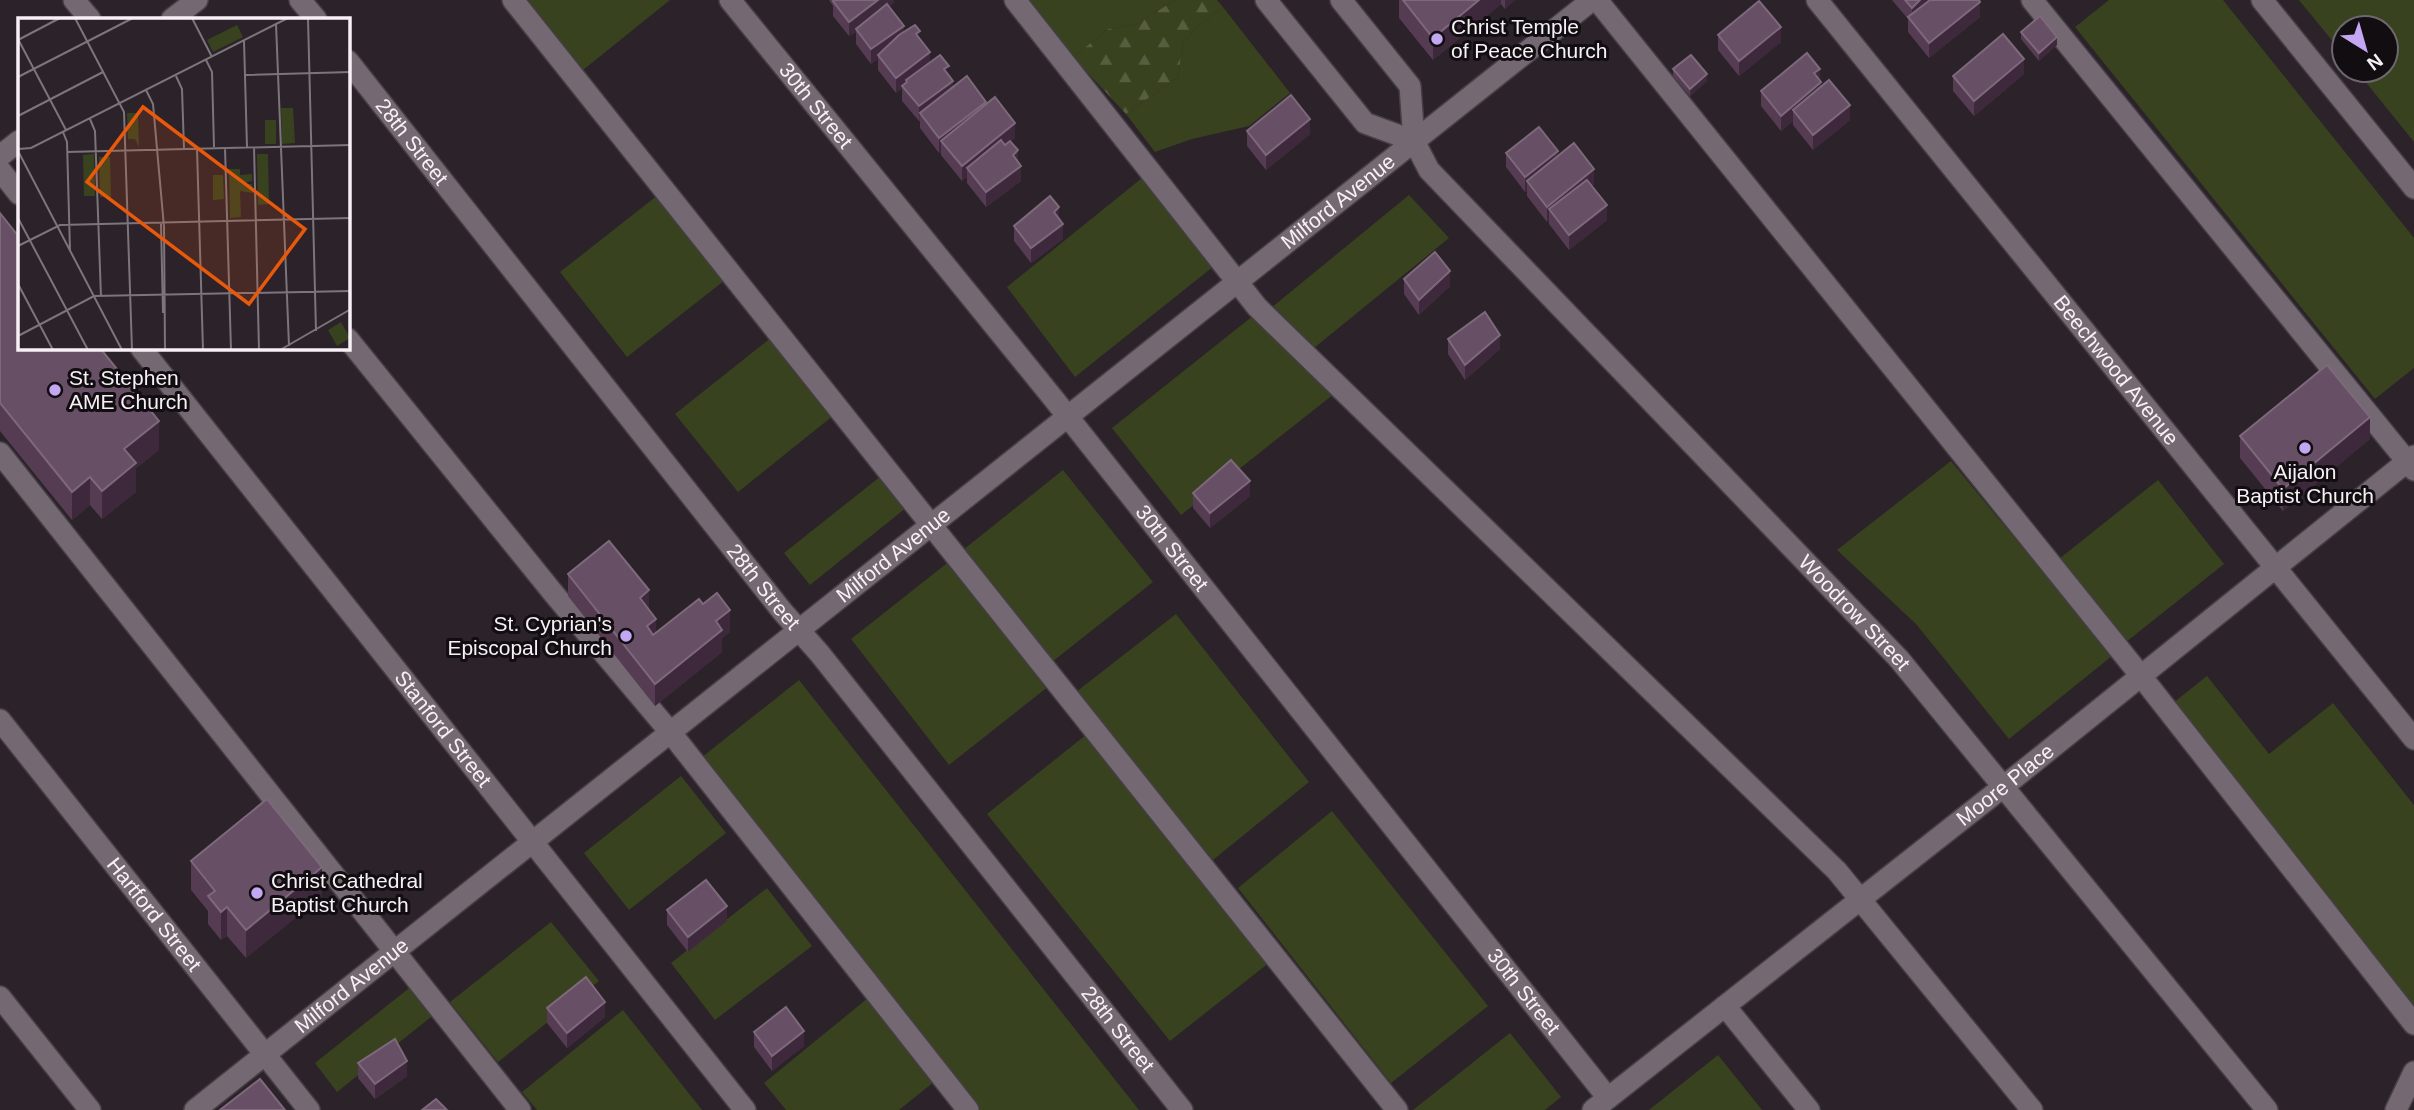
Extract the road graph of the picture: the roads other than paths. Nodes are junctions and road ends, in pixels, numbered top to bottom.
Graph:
1 (74, 0) edge
2 (197, 0) edge
3 (300, 0) edge
4 (513, 0) edge
5 (730, 0) edge
6 (1015, 0) edge
7 (1266, 0) edge
8 (1341, 0) edge
9 (1595, 0) edge
10 (1817, 0) edge
11 (2032, 0) edge
12 (2262, 0) edge
13 (89, 18) edge
14 (174, 18) edge
15 (315, 18) edge
16 (350, 64) edge
17 (1414, 141) junction
18 (18, 142) edge
19 (0, 156) edge
20 (0, 170) edge
21 (2414, 188) edge
22 (18, 193) edge
23 (1237, 283) junction
24 (350, 341) edge
25 (143, 350) edge
26 (1068, 417) junction
27 (0, 453) edge
28 (2412, 463) edge
29 (932, 526) junction
30 (2275, 568) junction
31 (800, 631) junction
32 (2141, 676) junction
33 (0, 720) edge
34 (671, 733) junction
35 (2414, 740) edge
36 (2003, 787) junction
37 (533, 842) junction
38 (1861, 898) junction
39 (393, 953) junction
40 (0, 997) edge
41 (1725, 1006) junction
42 (2414, 1024) edge
43 (265, 1055) junction
44 (2414, 1072) edge
45 (1601, 1104) edge
46 (90, 1110) edge
47 (195, 1110) edge
48 (309, 1110) edge
49 (520, 1110) edge
50 (745, 1110) edge
51 (968, 1110) edge
52 (1182, 1110) edge
53 (1397, 1110) edge
54 (1809, 1110) edge
55 (2032, 1110) edge
56 (2267, 1110) edge
57 (2396, 1110) edge

1 - 13 street
2 - 14 street
3 - 15 street
4 - 29 street
5 - 26 street, 30th Street
6 - 23 street
7 - 17 street
8 - 17 street, Woodrow Street
9 - 17 street, Milford Avenue
9 - 32 street
10 - 30 street, Beechwood Avenue
11 - 28 street
12 - 21 street
16 - 31 street, 28th Street
17 - 23 street, Milford Avenue
17 - 36 street, Woodrow Street
18 - 19 street
20 - 22 street
23 - 26 street, Milford Avenue
23 - 38 street
24 - 34 street
25 - 37 street, Stanford Street
26 - 29 street, Milford Avenue
26 - 45 street, 30th Street
27 - 39 street
28 - 30 street, Moore Place
29 - 31 street, Milford Avenue
29 - 53 street
30 - 32 street, Moore Place
30 - 35 street, Beechwood Avenue
31 - 34 street, Milford Avenue
31 - 52 street, 28th Street
32 - 36 street, Moore Place
32 - 42 street
33 - 43 street, Hartford Street
34 - 37 street, Milford Avenue
34 - 51 street
36 - 38 street, Moore Place
36 - 56 street, Woodrow Street
37 - 39 street, Milford Avenue
37 - 50 street, Stanford Street
38 - 41 street, Moore Place
38 - 55 street
39 - 43 street, Milford Avenue
39 - 49 street
40 - 46 street
41 - 45 street, Moore Place
41 - 54 street
43 - 47 street, Milford Avenue
43 - 48 street, Hartford Street
44 - 57 street

